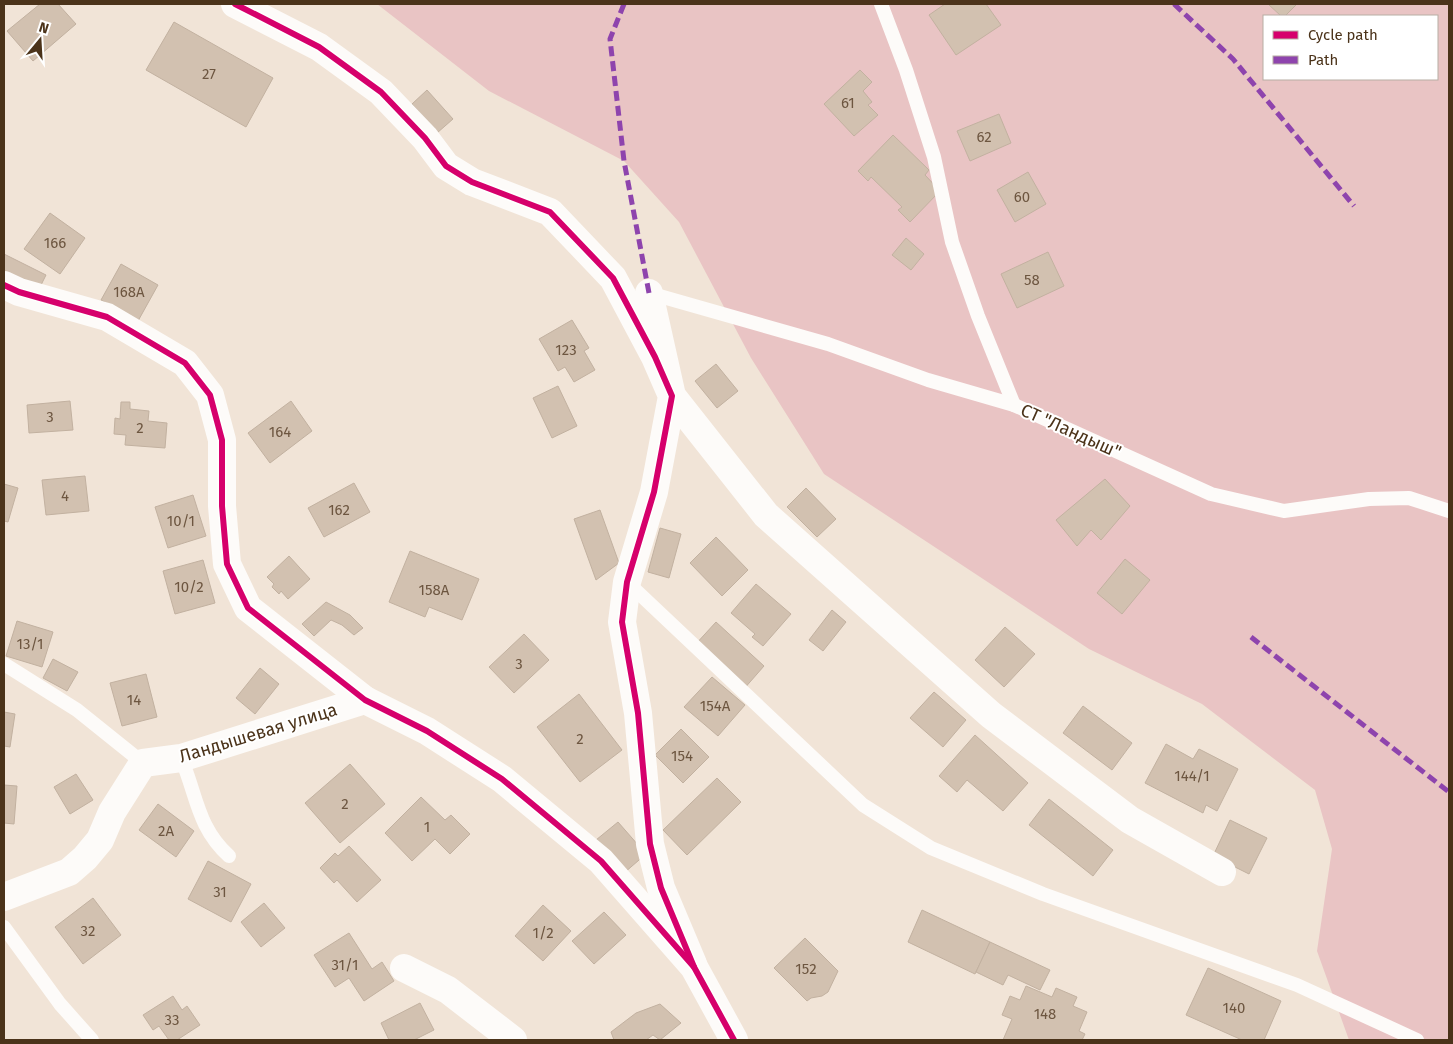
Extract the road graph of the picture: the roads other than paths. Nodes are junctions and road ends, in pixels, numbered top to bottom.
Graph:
1 (235, 4) edge
2 (881, 4) edge
3 (9, 292) edge
4 (649, 294) joint
5 (672, 396) junction
6 (1014, 405) junction
7 (1449, 511) edge
8 (627, 582) junction
9 (4, 664) edge
10 (365, 700) junction
11 (181, 758) junction
12 (143, 763) junction
13 (230, 856) dead end
14 (1222, 872) dead end
15 (4, 897) edge
16 (4, 927) edge
17 (694, 966) junction
18 (404, 968) dead end
19 (92, 1040) edge
20 (513, 1040) edge
21 (734, 1040) edge
22 (1417, 1040) edge

1 - 5 street
2 - 6 lane, СТ "Ландыш"
3 - 10 street, Ландышевая улица
4 - 5 street
4 - 6 lane
5 - 8 street
5 - 14 street
6 - 7 lane, СТ "Ландыш"
8 - 17 street
8 - 22 lane
9 - 12 lane
10 - 11 street, Ландышевая улица
10 - 17 street, Ландышевая улица
11 - 12 street, Ландышевая улица
11 - 13 lane
12 - 15 street
16 - 19 lane
17 - 21 street, Ландышевая улица
18 - 20 street

